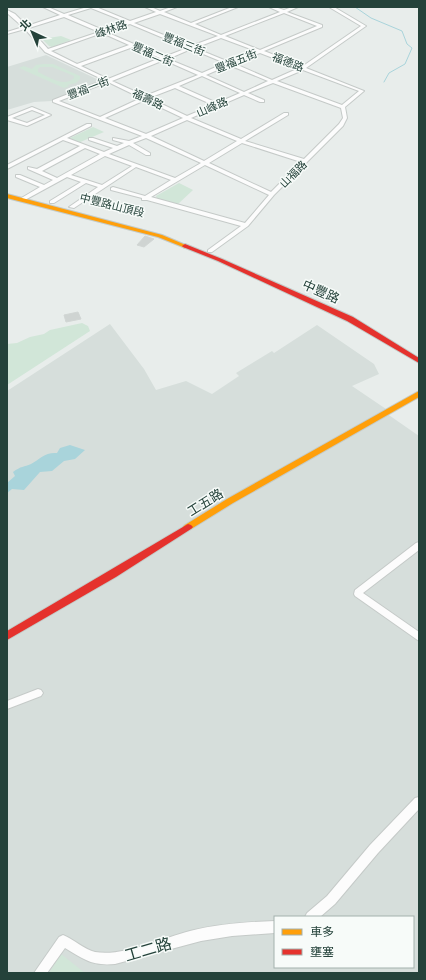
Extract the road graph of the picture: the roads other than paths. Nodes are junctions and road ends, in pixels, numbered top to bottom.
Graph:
1 (45, 7) edge
2 (91, 7) edge
3 (147, 7) edge
4 (175, 7) edge
5 (236, 7) edge
6 (271, 7) edge
7 (296, 7) edge
8 (331, 7) edge
9 (336, 8) edge
10 (7, 11) edge
11 (160, 12) junction
12 (284, 12) junction
13 (64, 16) junction
14 (130, 22) junction
15 (191, 24) junction
16 (26, 28) junction
17 (102, 32) junction
18 (7, 33) edge
19 (222, 36) junction
20 (133, 46) junction
21 (192, 48) junction
22 (47, 51) junction
23 (260, 51) junction
24 (164, 59) junction
25 (230, 63) junction
26 (76, 66) junction
27 (303, 68) junction
28 (201, 75) junction
29 (108, 80) junction
30 (272, 81) junction
31 (175, 86) junction
32 (244, 93) junction
33 (145, 98) junction
34 (262, 101) dead end
35 (217, 105) junction
36 (343, 107) junction
37 (24, 112) junction
38 (30, 114) dead end
39 (286, 114) dead end
40 (7, 118) edge
41 (101, 118) junction
42 (187, 118) junction
43 (89, 125) dead end
44 (147, 136) junction
45 (62, 138) junction
46 (115, 138) dead end
47 (91, 139) dead end
48 (241, 141) junction
49 (129, 143) junction
50 (83, 147) junction
51 (117, 148) junction
52 (104, 154) junction
53 (148, 154) dead end
54 (305, 161) junction
55 (205, 163) junction
56 (135, 166) junction
57 (7, 167) edge
58 (30, 168) dead end
59 (38, 170) junction
60 (66, 175) junction
61 (18, 176) dead end
62 (58, 180) junction
63 (175, 180) junction
64 (86, 181) junction
65 (44, 187) junction
66 (103, 187) junction
67 (7, 189) edge
68 (113, 189) dead end
69 (272, 194) junction
70 (7, 196) edge
71 (25, 198) junction
72 (144, 199) junction
73 (52, 202) junction
74 (72, 207) junction
75 (246, 225) junction
76 (208, 253) junction
77 (381, 334) junction
78 (419, 353) edge
79 (419, 361) edge
80 (419, 394) edge
81 (419, 545) edge
82 (7, 636) edge
83 (419, 637) edge
84 (38, 693) dead end
85 (7, 705) edge
86 (419, 802) edge
87 (312, 916) edge
88 (274, 927) edge
89 (40, 973) edge

1 - 13 street, 豐福二街
2 - 13 street
2 - 14 street, 豐福三街
3 - 11 street, 福德路
4 - 11 street, 峰林路
5 - 15 street
6 - 12 street, 豐福五街
7 - 12 street, 豐福一街
8 - 9 street, 山峰路
9 - 27 street, 山峰路
10 - 16 street, 福壽路
11 - 14 street, 峰林路
11 - 15 street, 福德路
12 - 19 street, 豐福一街
12 - 23 street, 豐福五街
13 - 16 street
13 - 17 street, 豐福二街
14 - 17 street, 峰林路
14 - 21 street, 豐福三街
15 - 19 street, 福德路
16 - 18 street
16 - 22 street, 福壽路
17 - 20 street, 豐福二街
17 - 22 street, 峰林路
19 - 21 street, 豐福一街
19 - 23 street, 福德路
20 - 24 street, 豐福二街
20 - 26 street
21 - 24 street, 豐福一街
21 - 25 street, 豐福三街
22 - 26 street, 福壽路
23 - 25 street, 豐福五街
23 - 27 street, 福德路
24 - 28 street, 豐福二街
24 - 29 street, 豐福一街
25 - 28 street, 豐福五街
25 - 30 street, 豐福三街
26 - 29 street, 福壽路
27 - 30 street, 山峰路
27 - 36 street, 福德路
28 - 31 street, 豐福五街
28 - 32 street, 豐福二街
29 - 33 street, 福壽路
29 - 41 street, 豐福一街
30 - 32 street, 山峰路
30 - 36 street, 豐福三街
31 - 33 street, 豐福五街
31 - 35 street
32 - 34 street, 豐福二街
32 - 35 street, 山峰路
33 - 41 street, 豐福五街
33 - 42 street, 福壽路
35 - 42 street, 山峰路
36 - 54 street, 山福路
37 - 38 street
37 - 40 street
37 - 40 street
39 - 48 street
41 - 44 street, 豐福一街
42 - 44 street, 山峰路
42 - 48 street, 福壽路
43 - 45 street
44 - 49 street, 山峰路
44 - 55 street, 豐福一街
45 - 50 street
45 - 57 street
46 - 49 street
47 - 51 street
48 - 54 street, 福壽路
48 - 55 street
49 - 51 street, 山峰路
49 - 53 street
50 - 52 street
50 - 59 street
51 - 52 street, 山峰路
52 - 56 street
52 - 60 street, 山峰路
54 - 69 street, 山福路
55 - 63 street
55 - 69 street, 豐福一街
56 - 63 street
56 - 66 street
58 - 59 street
59 - 62 street
60 - 62 street, 山峰路
60 - 64 street
61 - 65 street
62 - 65 street, 山峰路
63 - 72 street
64 - 66 street
64 - 73 street
65 - 71 street, 山峰路
66 - 74 street
67 - 71 main road, 中豐路山頂段
68 - 72 street
69 - 75 street, 山福路
70 - 71 main road, 中豐路山頂段
71 - 73 main road, 中豐路山頂段
71 - 76 main road, 中豐路山頂段
72 - 75 street
73 - 74 main road, 中豐路山頂段
74 - 76 main road, 中豐路山頂段
75 - 76 street, 山福路
76 - 77 main road, 中豐路
77 - 78 main road, 中豐路
77 - 79 main road, 中豐路
80 - 82 main road, 工五路
81 - 83 street
84 - 85 street
86 - 87 street
88 - 89 street, 工二路

